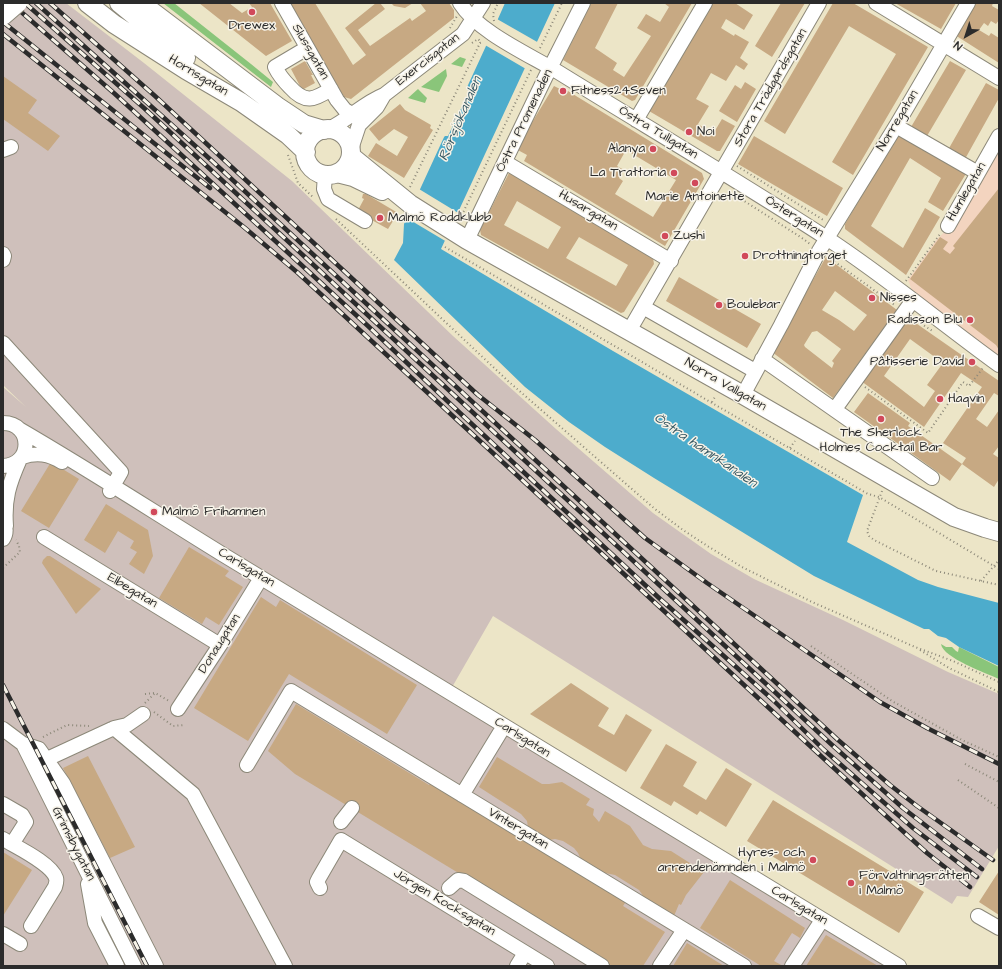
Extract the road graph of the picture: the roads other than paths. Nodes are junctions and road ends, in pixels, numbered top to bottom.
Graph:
1 (18, 3) edge
2 (88, 3) edge
3 (119, 3) edge
4 (141, 3) edge
5 (282, 3) edge
6 (460, 3) edge
7 (483, 3) edge
8 (583, 3) edge
9 (705, 3) edge
10 (819, 3) edge
11 (876, 3) edge
12 (968, 3) edge
13 (3, 16) edge
14 (473, 19) junction
15 (943, 44) junction
16 (307, 48) junction
17 (550, 67) junction
18 (999, 78) edge
19 (334, 95) junction
20 (384, 95) junction
21 (242, 102) junction
22 (352, 114) junction
23 (636, 120) junction
24 (896, 126) junction
25 (326, 129) junction
26 (999, 136) edge
27 (306, 152) junction
28 (351, 152) junction
29 (505, 162) junction
30 (722, 172) junction
31 (978, 173) junction
32 (331, 174) junction
33 (410, 196) junction
34 (365, 221) dead end
35 (948, 226) road end
36 (456, 234) junction
37 (826, 238) junction
38 (3, 254) edge
39 (3, 260) edge
40 (671, 261) junction
41 (913, 300) junction
42 (643, 307) junction
43 (629, 331) junction
44 (3, 343) edge
45 (759, 365) junction
46 (993, 367) edge
47 (743, 395) junction
48 (835, 410) junction
49 (9, 424) edge
50 (21, 458) junction
51 (3, 466) edge
52 (932, 478) dead end
53 (111, 489) junction
54 (4, 528) edge
55 (999, 532) edge
56 (44, 538) dead end
57 (261, 578) junction
58 (220, 645) junction
59 (144, 709) road end
60 (178, 709) road end
61 (504, 726) junction
62 (114, 728) junction
63 (3, 729) edge
64 (23, 744) junction
65 (46, 760) junction
66 (247, 765) dead end
67 (462, 795) junction
68 (3, 804) edge
69 (352, 808) dead end
70 (341, 822) dead end
71 (8, 841) edge
72 (85, 868) junction
73 (320, 888) dead end
74 (449, 888) dead end
75 (978, 916) dead end
76 (822, 920) junction
77 (31, 926) dead end
78 (999, 928) edge
79 (684, 930) junction
80 (3, 934) edge
81 (20, 944) dead end
82 (525, 953) junction
83 (116, 966) edge
84 (134, 966) edge
85 (156, 966) edge
86 (285, 966) edge
87 (517, 966) edge
88 (547, 966) edge
89 (602, 966) edge
90 (660, 966) edge
91 (744, 966) edge
92 (792, 966) edge
93 (899, 966) edge

1 - 13 main road, bridge
2 - 21 main road, Hornsgatan
3 - 21 main road
4 - 25 main road, Hornsgatan
5 - 16 street, Slussgatan
6 - 14 street
7 - 14 street, Exercisgatan
8 - 17 street, Östra Promenaden
9 - 23 street
10 - 30 street, Stora Trädgårdsgatan
11 - 15 street
12 - 15 street, Norregatan
14 - 17 street, Östra Tullgatan
14 - 20 street, Exercisgatan
15 - 18 street
15 - 24 street, Norregatan
16 - 19 street, Slussgatan
16 - 19 street
17 - 23 street, Östra Tullgatan
17 - 29 street, Östra Promenaden
19 - 22 street, Slussgatan
20 - 22 street, Exercisgatan
20 - 28 street, Exercisgatan
21 - 27 main road, Hornsgatan
22 - 25 street, Exercisgatan
23 - 30 street, Östra Tullgatan
24 - 31 street
24 - 37 street, Norregatan
25 - 27 main road
25 - 28 main road, Hornsgatan
26 - 31 street, Humlegatan
27 - 32 main road, Hornsgatan
28 - 32 main road
28 - 33 main road, Hornsgatan
29 - 36 street, Östra Promenaden
29 - 40 street, Husargatan
30 - 37 street, Östergatan
30 - 40 street
31 - 35 street, Humlegatan
32 - 33 main road, Hornsgatan
32 - 34 street
33 - 36 main road, Norra Vallgatan
36 - 43 main road, Norra Vallgatan
37 - 41 street, Östergatan
37 - 45 street
38 - 39 street
40 - 42 street
41 - 46 street, Östergatan
41 - 48 street
42 - 43 street
42 - 45 street, Norra Vallgatan
43 - 47 main road, Norra Vallgatan
44 - 53 street
45 - 47 street
45 - 48 street, Norra Vallgatan
47 - 55 main road, Norra Vallgatan
48 - 52 street, Norra Vallgatan
49 - 50 street
49 - 53 street, Carlsgatan
50 - 51 street, Carlsgatan
50 - 53 street, Carlsgatan
50 - 54 street
53 - 57 street, Carlsgatan
56 - 58 street, Elbegatan
57 - 58 street, Donaugatan
57 - 61 street, Carlsgatan
58 - 60 street, Donaugatan
59 - 62 street
61 - 67 street
61 - 76 street, Carlsgatan
62 - 65 street
62 - 86 street
63 - 64 street, Grimsbygatan
64 - 65 street
64 - 72 street, Grimsbygatan
65 - 85 street
66 - 67 street, Vintergatan
67 - 79 street, Vintergatan
68 - 71 street
69 - 70 street
71 - 77 street
72 - 83 street
72 - 84 street, Grimsbygatan
73 - 82 street, Jörgen Kocksgatan
74 - 89 street, Jörgen Kocksgatan
75 - 78 street
76 - 92 street
76 - 93 street, Carlsgatan
79 - 90 street
79 - 91 street, Vintergatan
80 - 81 street
82 - 87 street
82 - 88 street, Jörgen Kocksgatan

